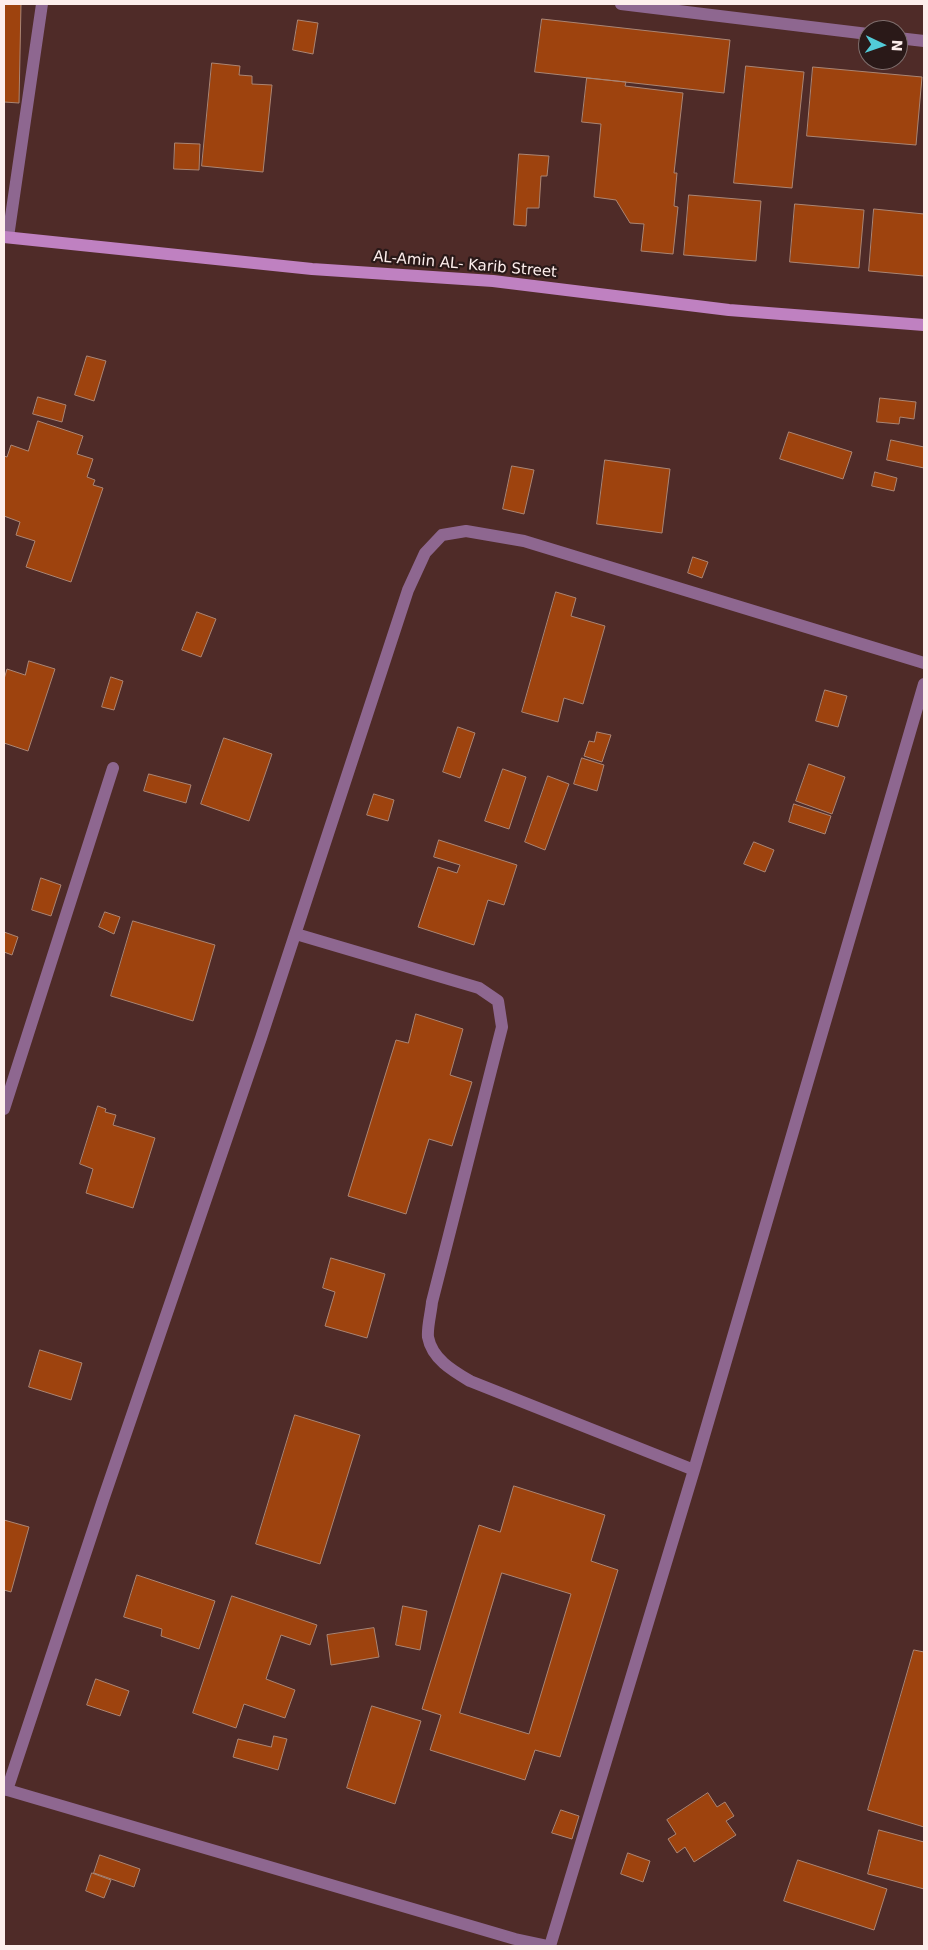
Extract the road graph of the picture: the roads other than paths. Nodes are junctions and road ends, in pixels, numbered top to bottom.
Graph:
1 (42, 4) edge
2 (621, 4) edge
3 (858, 33) edge
4 (908, 39) edge
5 (924, 41) edge
6 (6, 237) edge
7 (924, 325) edge
8 (924, 663) edge
9 (924, 684) edge
10 (113, 768) dead end
11 (296, 934) junction
12 (4, 1109) edge
13 (694, 1470) junction
14 (6, 1790) edge
15 (514, 1943) edge
16 (549, 1946) edge

1 - 6 street
2 - 3 street
4 - 5 street
6 - 7 street, AL-Amin AL- Karib Street
8 - 11 street
9 - 13 street
10 - 12 street
11 - 13 street
11 - 14 street
13 - 16 street
14 - 15 street
15 - 16 street

